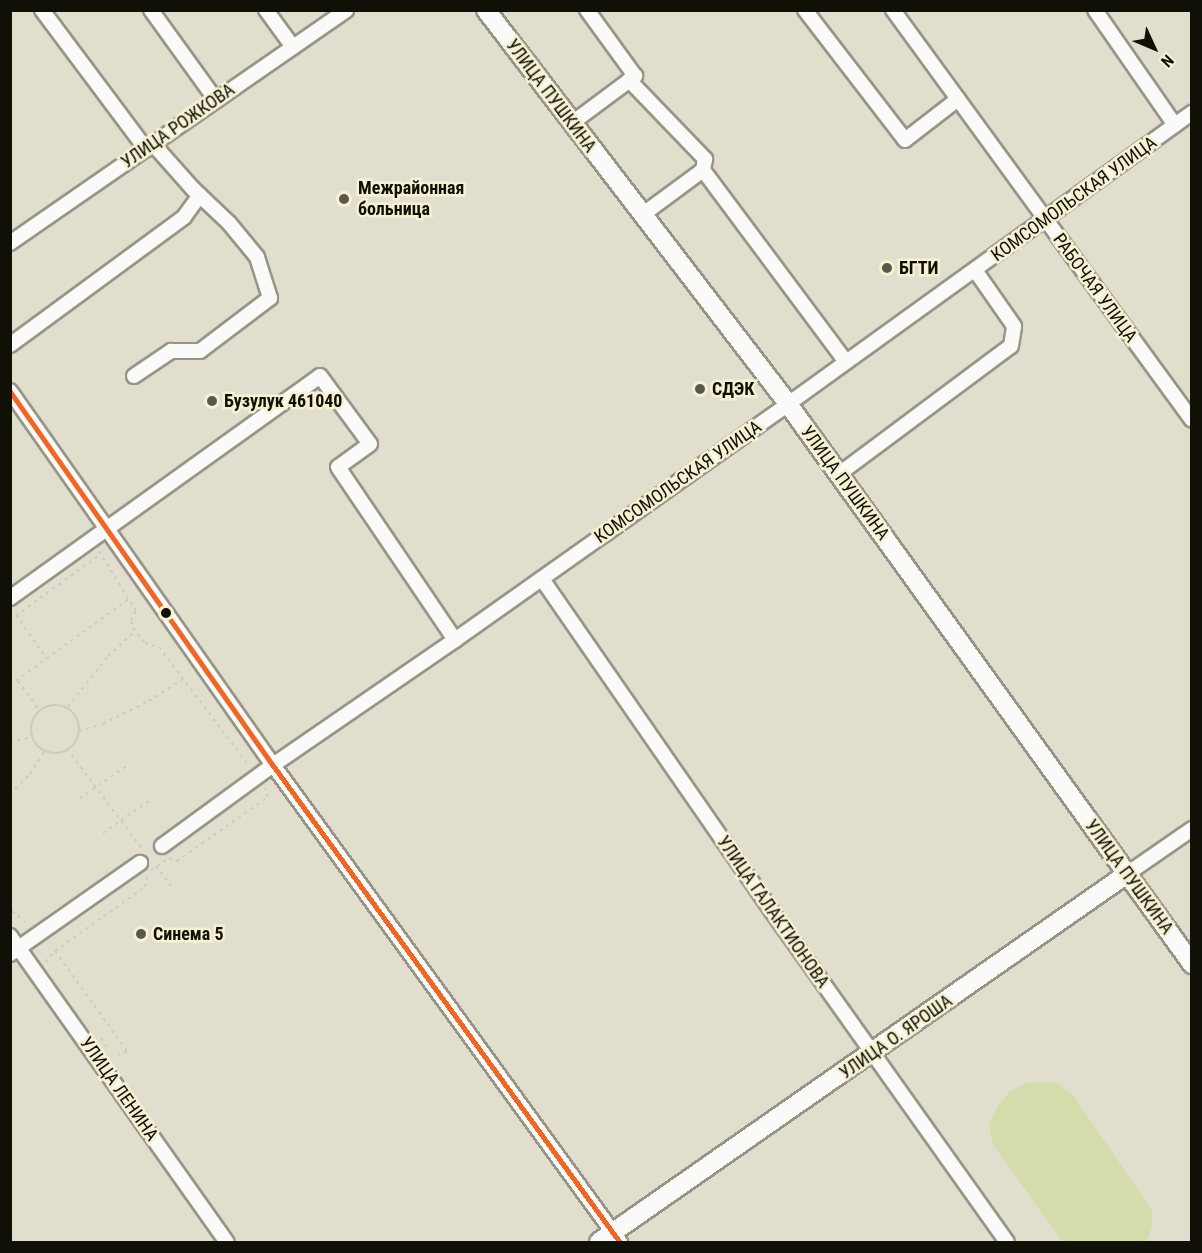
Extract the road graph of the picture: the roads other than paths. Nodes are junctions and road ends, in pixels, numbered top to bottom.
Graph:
1 (42, 10) edge
2 (151, 10) edge
3 (266, 10) edge
4 (346, 10) edge
5 (486, 10) edge
6 (587, 10) edge
7 (805, 10) edge
8 (893, 10) edge
9 (1095, 10) edge
10 (293, 47) junction
11 (629, 80) junction
12 (958, 99) junction
13 (216, 100) junction
14 (1191, 113) edge
15 (572, 123) junction
16 (1175, 125) junction
17 (149, 146) junction
18 (703, 170) junction
19 (200, 195) junction
20 (642, 215) junction
21 (1046, 219) junction
22 (10, 243) edge
23 (975, 270) junction
24 (10, 345) edge
25 (846, 362) junction
26 (134, 376) dead end
27 (10, 392) edge
28 (788, 404) junction
29 (1191, 420) edge
30 (839, 474) junction
31 (108, 530) junction
32 (542, 579) junction
33 (10, 598) edge
34 (455, 640) junction
35 (273, 765) junction
36 (1191, 829) edge
37 (162, 846) dead end
38 (147, 860) road end
39 (1127, 874) junction
40 (10, 936) edge
41 (15, 951) edge
42 (1191, 964) edge
43 (872, 1054) junction
44 (611, 1239) edge
45 (227, 1242) edge
46 (1007, 1242) edge

1 - 17 street
2 - 13 street
3 - 10 street
4 - 10 street, УЛИЦА РОЖКОВА
5 - 15 main road, УЛИЦА ПУШКИНА
6 - 11 street
7 - 12 street
8 - 12 street, РАБОЧАЯ УЛИЦА
9 - 16 street
10 - 13 street, УЛИЦА РОЖКОВА
11 - 15 street
11 - 18 street
12 - 21 street, РАБОЧАЯ УЛИЦА
13 - 17 street, УЛИЦА РОЖКОВА
14 - 16 street, КОМСОМОЛЬСКАЯ УЛИЦА
15 - 20 main road, УЛИЦА ПУШКИНА
16 - 21 street, КОМСОМОЛЬСКАЯ УЛИЦА
17 - 19 street
17 - 22 street, УЛИЦА РОЖКОВА
18 - 20 street
18 - 25 street
19 - 24 street
19 - 26 street
20 - 28 main road, УЛИЦА ПУШКИНА
21 - 23 street, КОМСОМОЛЬСКАЯ УЛИЦА
21 - 29 street, РАБОЧАЯ УЛИЦА
23 - 25 street, КОМСОМОЛЬСКАЯ УЛИЦА
23 - 30 street
25 - 28 street, КОМСОМОЛЬСКАЯ УЛИЦА
27 - 31 street
28 - 30 main road, УЛИЦА ПУШКИНА
28 - 32 street, КОМСОМОЛЬСКАЯ УЛИЦА
30 - 39 main road, УЛИЦА ПУШКИНА
31 - 33 street
31 - 34 street
31 - 35 street
32 - 34 street, КОМСОМОЛЬСКАЯ УЛИЦА
32 - 43 street, УЛИЦА ГАЛАКТИОНОВА
34 - 35 street, КОМСОМОЛЬСКАЯ УЛИЦА
35 - 37 street, КОМСОМОЛЬСКАЯ УЛИЦА
35 - 44 street
36 - 39 street, УЛИЦА О. ЯРОША
38 - 41 street
39 - 42 main road, УЛИЦА ПУШКИНА
39 - 43 main road, УЛИЦА О. ЯРОША
40 - 41 street, УЛИЦА ЛЕНИНА
41 - 45 street, УЛИЦА ЛЕНИНА
43 - 44 main road, УЛИЦА О. ЯРОША
43 - 46 street, УЛИЦА ГАЛАКТИОНОВА

